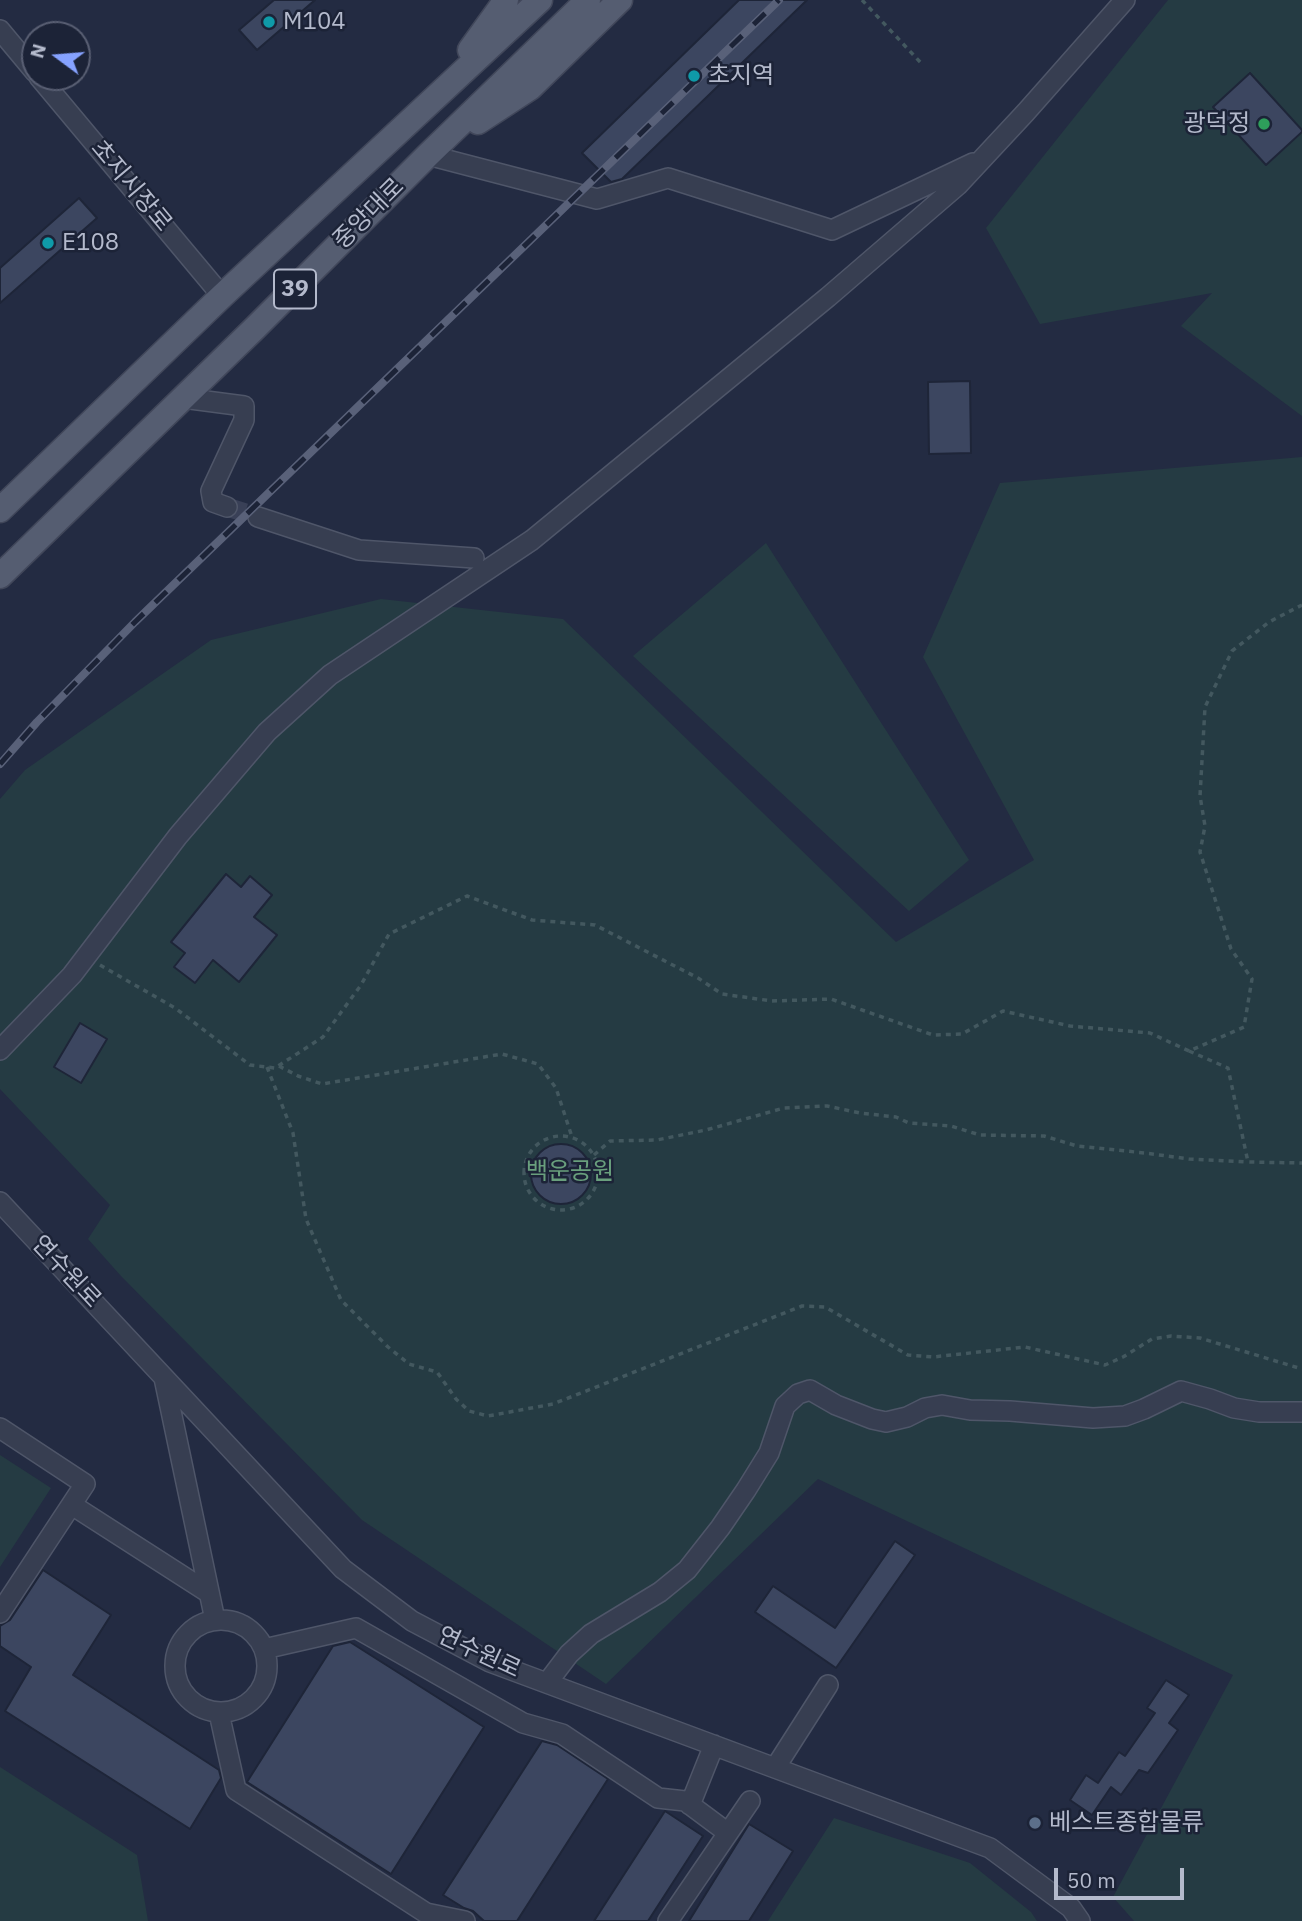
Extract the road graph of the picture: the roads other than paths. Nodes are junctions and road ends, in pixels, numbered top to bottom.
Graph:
1 (506, 0) edge
2 (540, 0) edge
3 (588, 0) edge
4 (620, 0) edge
5 (1125, 0) edge
6 (0, 30) edge
7 (21, 55) edge
8 (51, 91) edge
9 (437, 96) junction
10 (428, 156) junction
11 (983, 158) junction
12 (222, 296) junction
13 (183, 398) junction
14 (227, 507) dead end
15 (0, 510) edge
16 (258, 517) tunnel mouth
17 (474, 558) dead end
18 (0, 576) edge
19 (0, 1050) edge
20 (0, 1202) edge
21 (163, 1377) junction
22 (1302, 1412) edge
23 (0, 1428) edge
24 (72, 1505) junction
25 (209, 1593) junction
26 (0, 1613) edge
27 (215, 1620) junction
28 (264, 1649) junction
29 (547, 1683) junction
30 (828, 1685) dead end
31 (219, 1713) junction
32 (714, 1745) junction
33 (775, 1768) junction
34 (750, 1801) dead end
35 (690, 1805) junction
36 (728, 1833) junction
37 (465, 1921) edge
38 (668, 1921) edge
39 (1080, 1921) edge

1 - 9 main road
2 - 9 main road, 중앙대로 / 39
3 - 10 main road, 중앙대로 / 39
4 - 10 main road
5 - 11 street
6 - 7 street
8 - 12 street, 초지시장로
9 - 12 main road, 중앙대로 / 39
10 - 11 street
10 - 13 main road, 중앙대로 / 39
11 - 19 street
12 - 15 main road, 중앙대로 / 39
13 - 14 street
13 - 18 main road, 중앙대로 / 39
16 - 17 street
20 - 21 street, 연수원로
21 - 25 street
21 - 29 street, 연수원로
22 - 29 street
23 - 24 street
24 - 25 street
24 - 26 street
25 - 27 street
27 - 28 street
27 - 31 street
28 - 31 street
28 - 35 street
29 - 32 street, 연수원로
30 - 33 street
31 - 37 street
32 - 33 street, 연수원로
32 - 35 street
33 - 39 street, 연수원로
34 - 36 street
35 - 36 street
36 - 38 street

